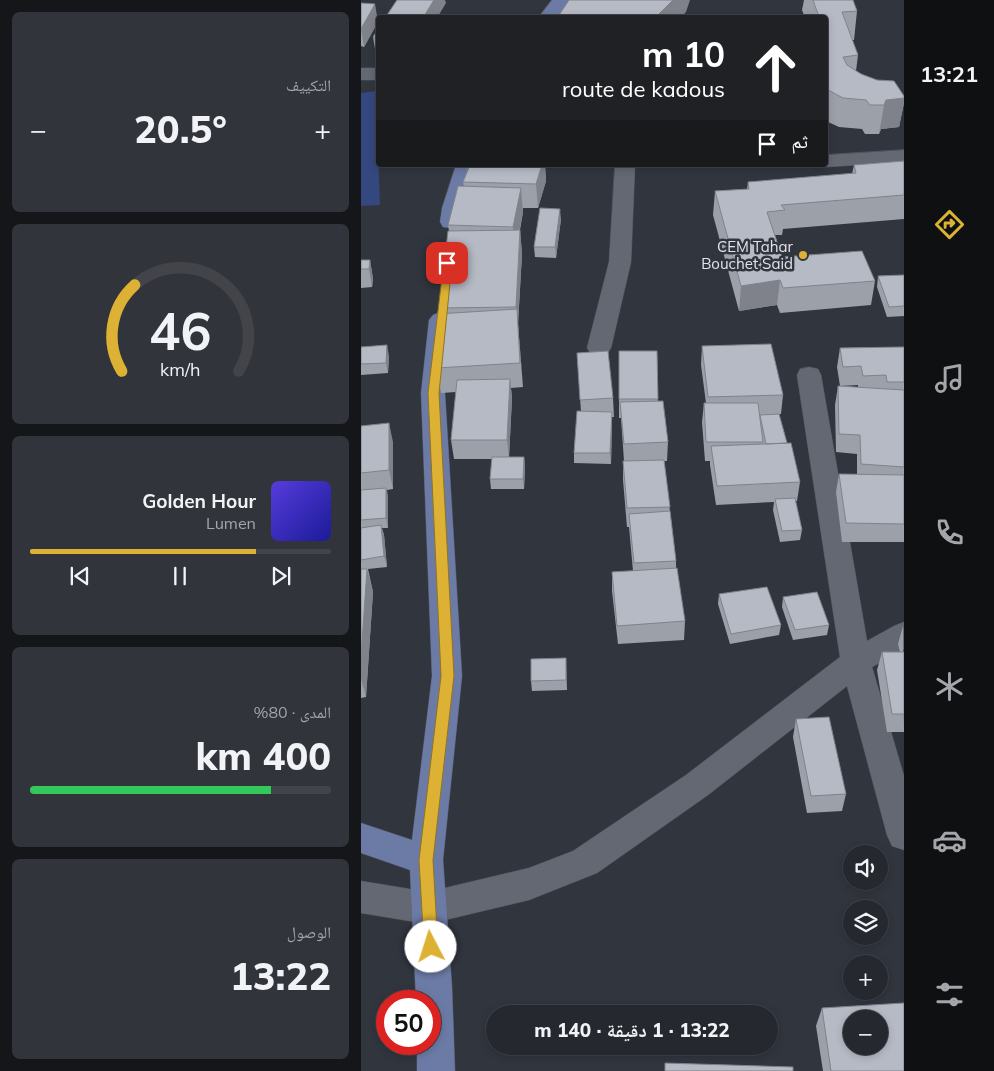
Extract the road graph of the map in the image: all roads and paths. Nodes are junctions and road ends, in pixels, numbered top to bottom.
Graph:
1 (561, 0) edge
2 (549, 15) edge
3 (361, 74) edge
4 (376, 74) edge
5 (904, 156) edge
6 (828, 161) edge
7 (465, 167) edge
8 (625, 167) edge
9 (449, 247) edge
10 (444, 296) edge
11 (599, 348) dead end
12 (809, 375) dead end
13 (904, 634) edge
14 (856, 662) junction
15 (904, 835) edge
16 (361, 838) edge
17 (426, 860) junction
18 (361, 897) edge
19 (428, 908) junction
20 (436, 1071) edge

1 - 2 main road
3 - 4 street
5 - 6 street
7 - 9 main road
8 - 11 street
10 - 17 main road
12 - 14 street
13 - 14 street
14 - 15 street
14 - 19 street
16 - 17 main road
17 - 19 main road
18 - 19 street
19 - 20 main road

